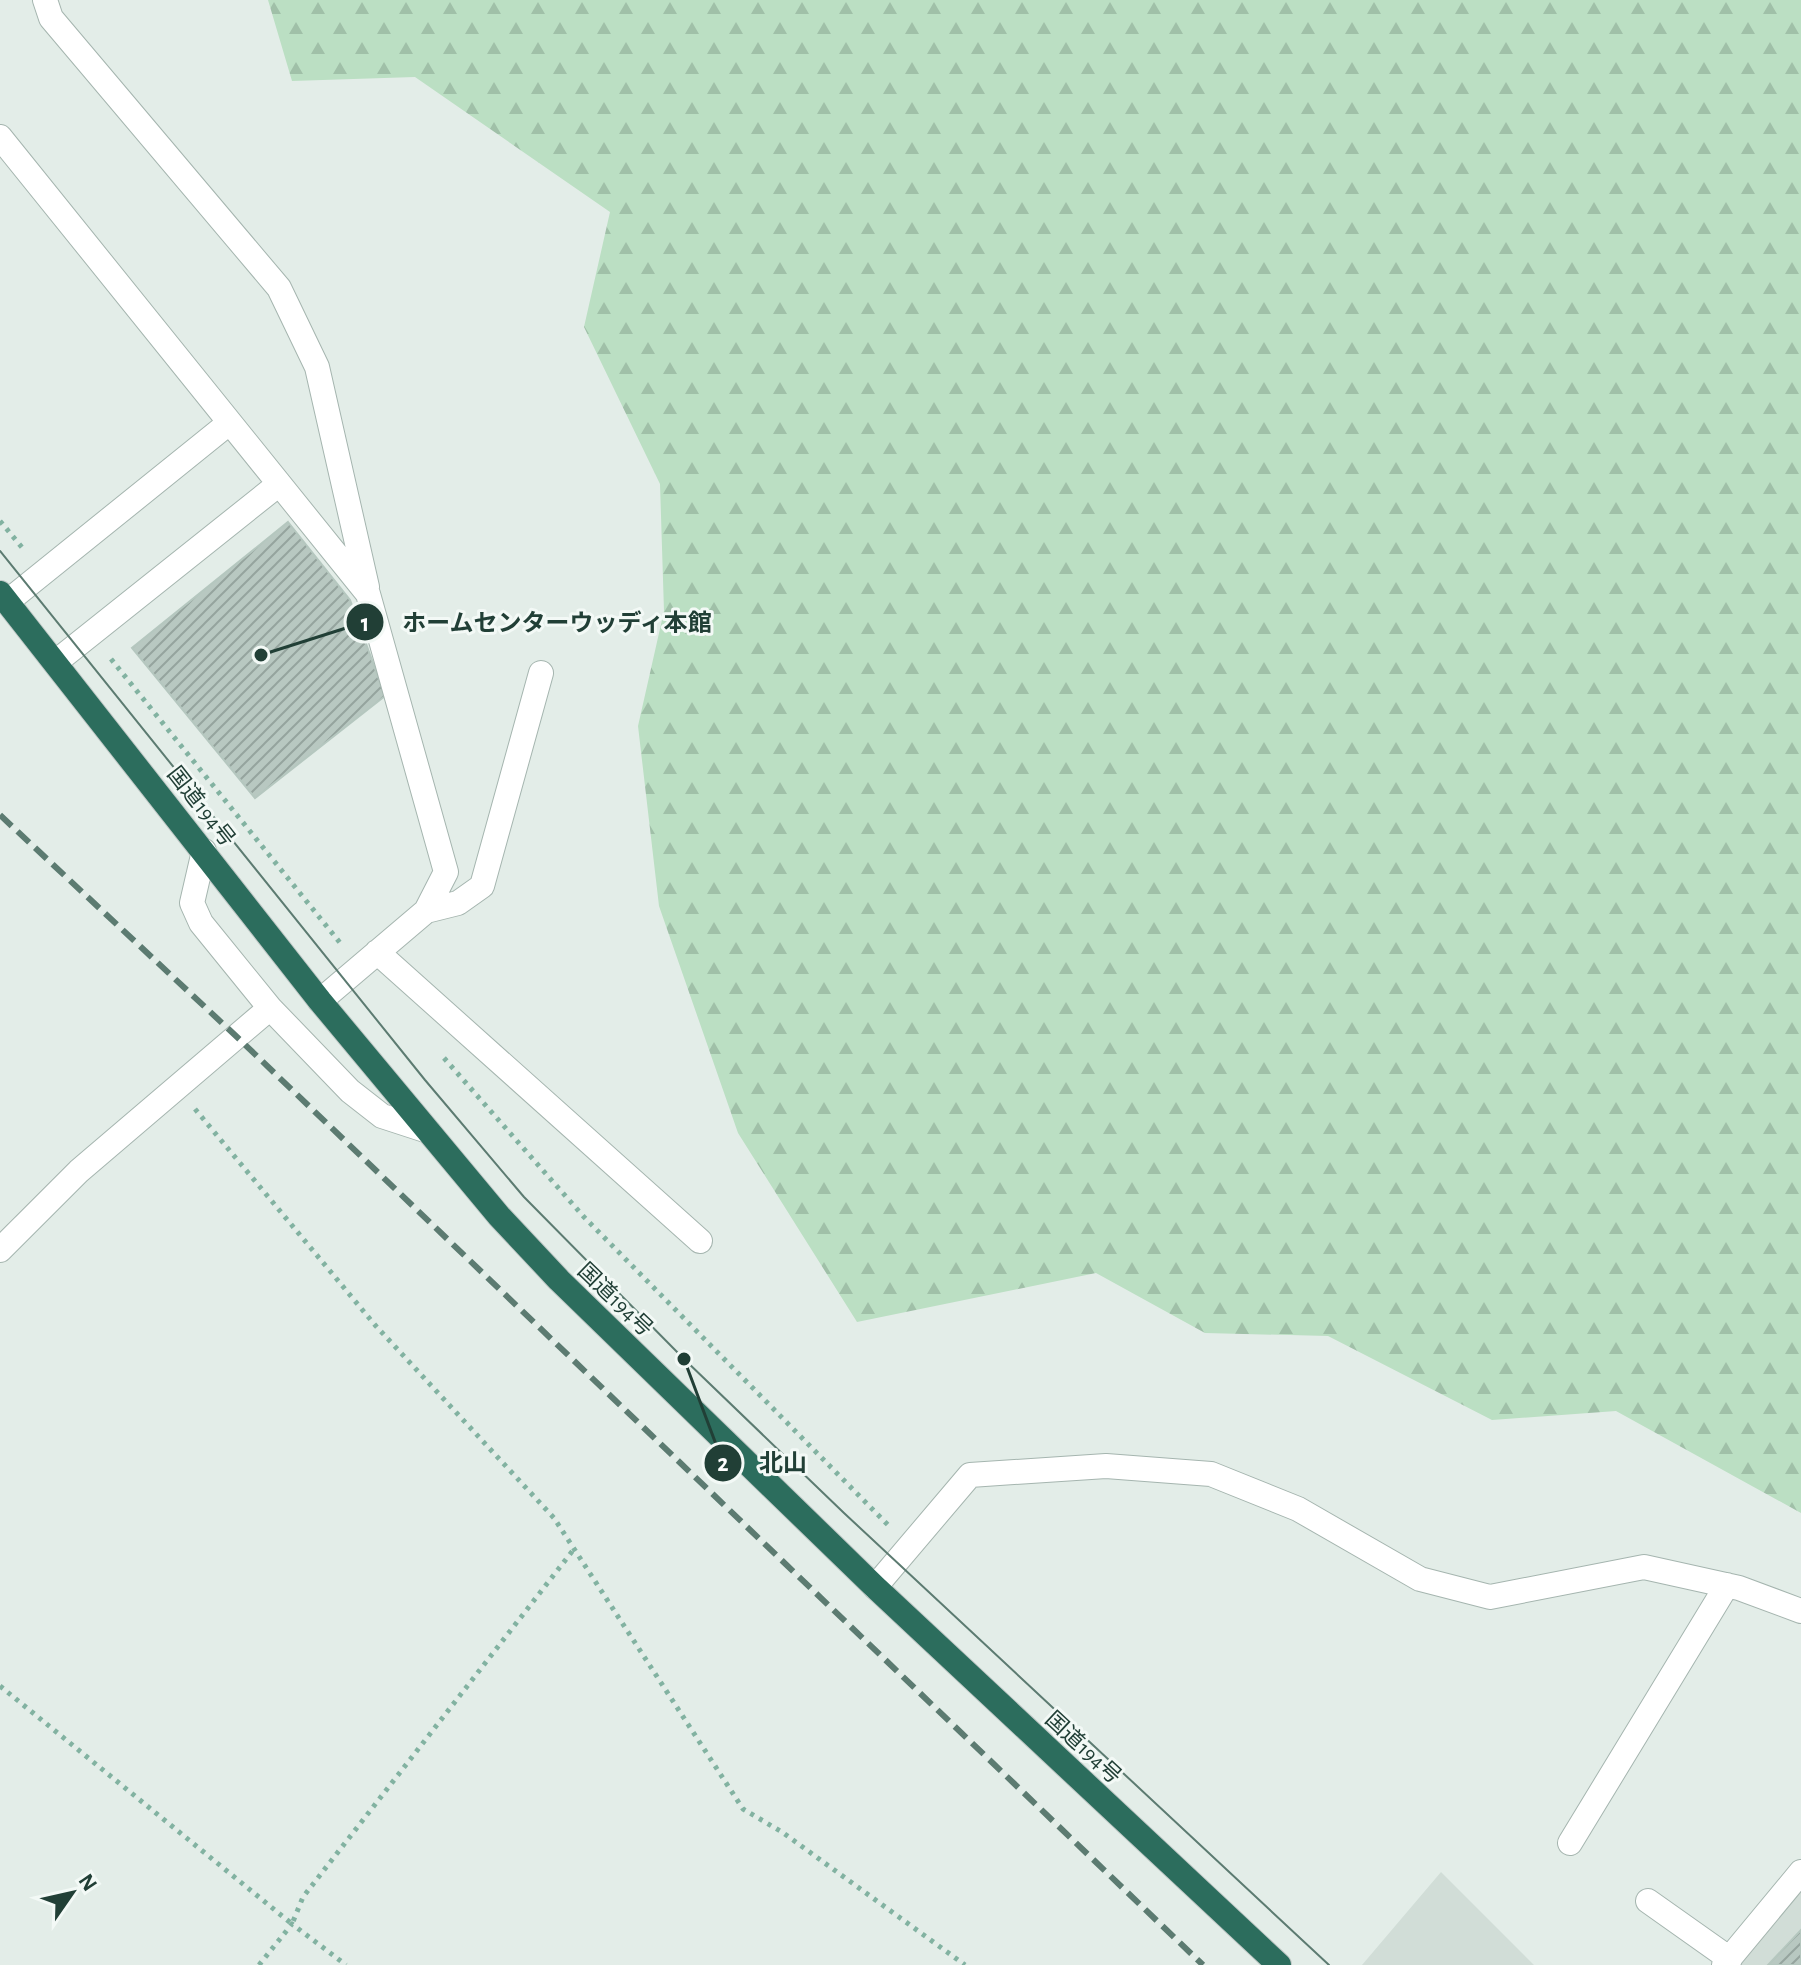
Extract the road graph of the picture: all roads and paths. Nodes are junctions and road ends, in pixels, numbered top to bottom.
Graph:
1 (45, 0) edge
2 (0, 137) edge
3 (229, 423) junction
4 (279, 484) junction
5 (0, 521) edge
6 (42, 573) junction
7 (368, 594) junction
8 (4, 597) edge
9 (91, 634) junction
10 (57, 661) junction
11 (541, 673) dead end
12 (204, 851) junction
13 (426, 911) junction
14 (368, 960) junction
15 (320, 1001) junction
16 (270, 1008) junction
17 (442, 1056) dead end
18 (176, 1087) junction
19 (428, 1131) junction
20 (700, 1241) dead end
21 (0, 1250) edge
22 (909, 1546) junction
23 (574, 1549) junction
24 (1727, 1585) junction
25 (875, 1587) junction
26 (1801, 1611) edge
27 (0, 1686) edge
28 (1570, 1843) dead end
29 (1801, 1872) edge
30 (1648, 1901) dead end
31 (292, 1924) junction
32 (1727, 1962) edge
33 (259, 1965) edge
34 (346, 1965) edge
35 (965, 1965) edge
36 (1279, 1965) edge

1 - 7 street
2 - 3 street
3 - 4 street
3 - 6 street
4 - 7 street
4 - 9 street
5 - 6 path
6 - 8 street
7 - 13 street
8 - 10 highway, 国道194号
9 - 10 street
9 - 14 path
10 - 12 highway, 国道194号
11 - 13 street
12 - 15 highway, 国道194号
12 - 16 street
13 - 14 street
14 - 15 street
14 - 20 street
15 - 19 highway, 国道194号
16 - 18 street
16 - 19 street
17 - 22 path
18 - 21 street
18 - 23 path
19 - 25 highway, 国道194号
22 - 24 street
22 - 25 street
23 - 31 path
23 - 35 path
24 - 26 street
24 - 28 street
25 - 36 highway, 国道194号
27 - 31 path
29 - 32 street
30 - 32 street
31 - 33 path
31 - 34 path

